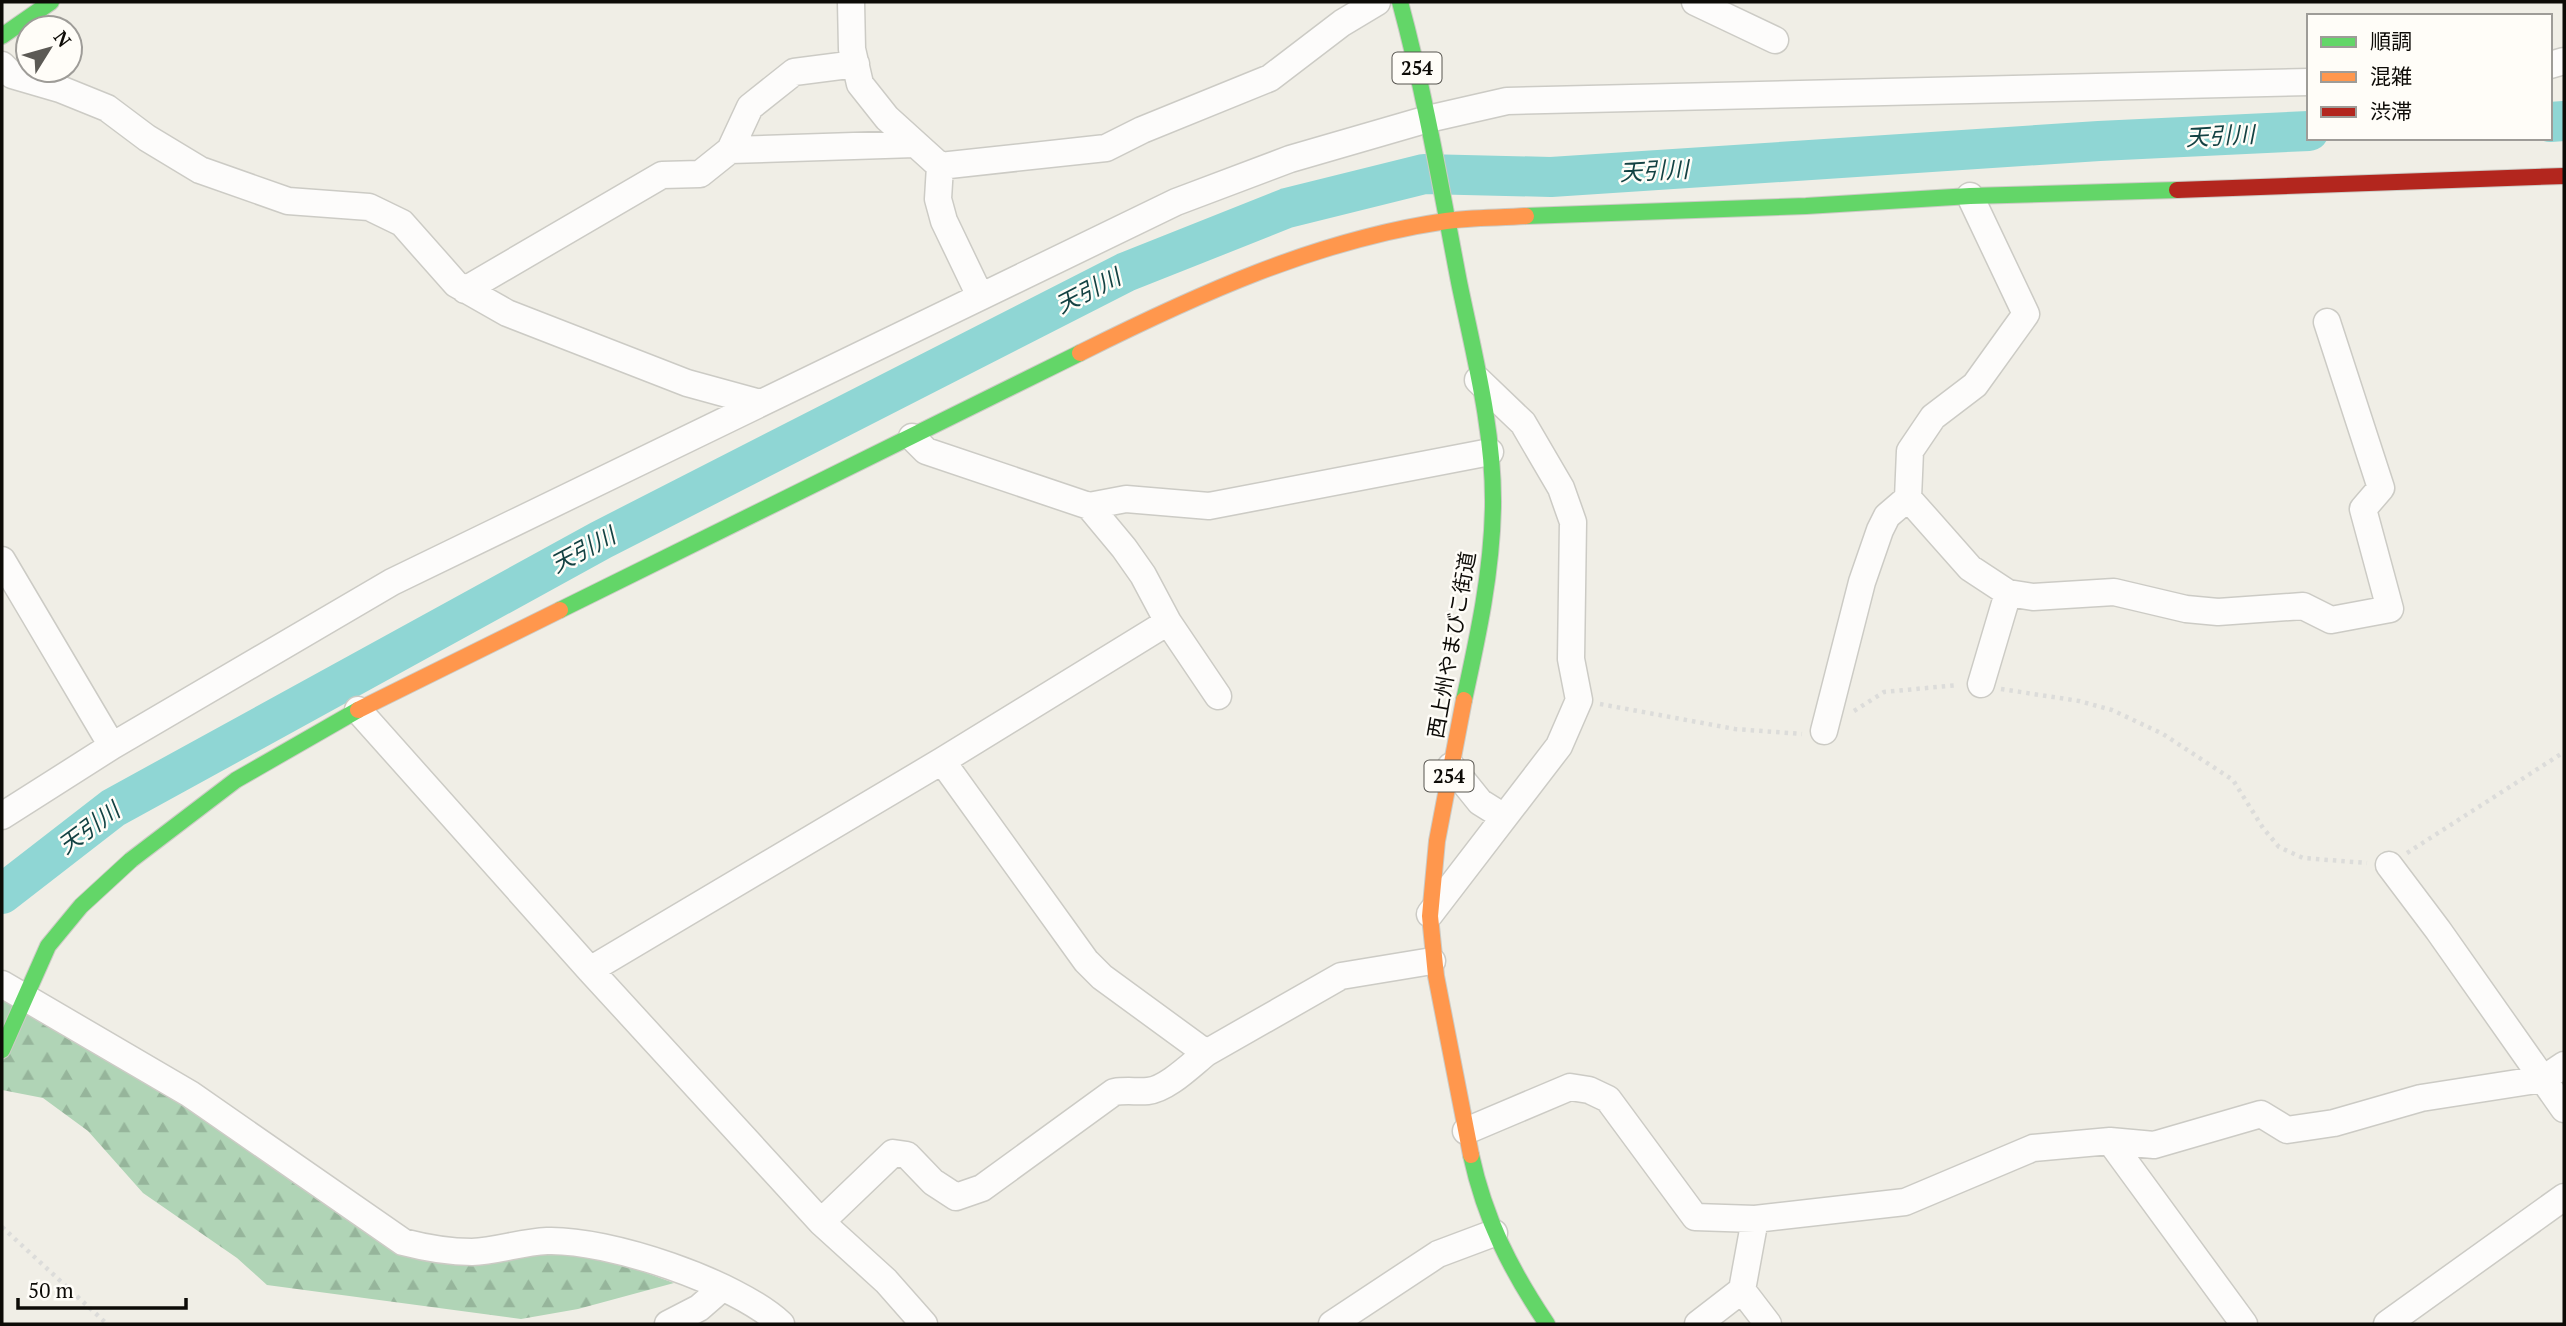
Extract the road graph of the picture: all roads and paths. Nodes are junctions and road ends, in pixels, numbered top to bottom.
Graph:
1 (51, 2) edge
2 (851, 2) edge
3 (1377, 2) edge
4 (1400, 2) edge
5 (1695, 2) edge
6 (2, 36) edge
7 (1775, 40) dead end
8 (856, 64) junction
9 (2, 65) edge
10 (2307, 82) edge
11 (1429, 127) junction
12 (915, 144) junction
13 (730, 150) junction
14 (940, 166) junction
15 (2564, 176) edge
16 (1970, 196) junction
17 (1447, 217) junction
18 (466, 290) junction
19 (980, 296) junction
20 (2327, 322) dead end
21 (1478, 380) junction
22 (760, 402) junction
23 (912, 437) junction
24 (1490, 452) junction
25 (1908, 498) junction
26 (1089, 506) junction
27 (2, 560) edge
28 (2008, 593) junction
29 (1168, 622) junction
30 (1981, 684) junction
31 (1218, 696) dead end
32 (1579, 700) junction
33 (358, 710) junction
34 (1824, 731) junction
35 (112, 746) junction
36 (2564, 752) edge
37 (942, 761) junction
38 (1451, 766) junction
39 (2, 817) edge
40 (1504, 817) junction
41 (2389, 865) junction
42 (1430, 914) junction
43 (1432, 961) junction
44 (590, 970) junction
45 (13, 991) edge
46 (2, 1050) edge
47 (1206, 1053) junction
48 (2554, 1072) edge
49 (2564, 1109) edge
50 (1466, 1131) junction
51 (2110, 1141) junction
52 (2564, 1197) edge
53 (1755, 1219) junction
54 (821, 1222) junction
55 (2, 1227) edge
56 (1494, 1233) junction
57 (722, 1288) junction
58 (1742, 1290) junction
59 (107, 1324) edge
60 (668, 1324) edge
61 (781, 1324) edge
62 (924, 1324) edge
63 (1332, 1324) edge
64 (1547, 1324) edge
65 (1698, 1324) edge
66 (1768, 1324) edge
67 (2244, 1324) edge
68 (2387, 1324) edge

1 - 6 main road
2 - 8 street
3 - 14 street
4 - 11 main road, 西上州やまびこ街道 / 254
5 - 7 street
8 - 12 street
8 - 13 street
9 - 18 street
10 - 11 street
11 - 17 main road, 西上州やまびこ街道 / 254
11 - 19 street
12 - 13 street
12 - 14 street
13 - 18 street
14 - 19 street
15 - 16 main road
16 - 17 main road
16 - 25 street
17 - 21 main road, 西上州やまびこ街道 / 254
17 - 23 main road
18 - 22 street
19 - 22 street
20 - 28 street
21 - 24 main road, 西上州やまびこ街道 / 254
21 - 32 street
22 - 35 street
23 - 26 street
23 - 33 main road
24 - 26 street
24 - 38 main road, 西上州やまびこ街道 / 254
25 - 28 street
25 - 34 street
26 - 29 street
27 - 35 street
28 - 30 street
29 - 31 street
29 - 37 street
30 - 34 path
30 - 41 path
32 - 34 path
32 - 40 street
33 - 44 street
33 - 45 main road
35 - 39 street
36 - 41 path
37 - 44 street
37 - 47 street
38 - 40 street
38 - 42 main road, 西上州やまびこ街道 / 254
40 - 42 street
41 - 48 street
42 - 43 main road, 西上州やまびこ街道 / 254
43 - 47 street
43 - 50 main road, 西上州やまびこ街道 / 254
44 - 54 street
45 - 46 main road
45 - 57 street
47 - 54 street
48 - 49 street
48 - 51 street
50 - 53 street
50 - 56 main road, 西上州やまびこ街道 / 254
51 - 53 street
51 - 67 street
52 - 68 street
53 - 58 street
54 - 62 street
55 - 59 path
56 - 63 street
56 - 64 main road, 西上州やまびこ街道 / 254
57 - 60 street
57 - 61 street
58 - 65 street
58 - 66 street

